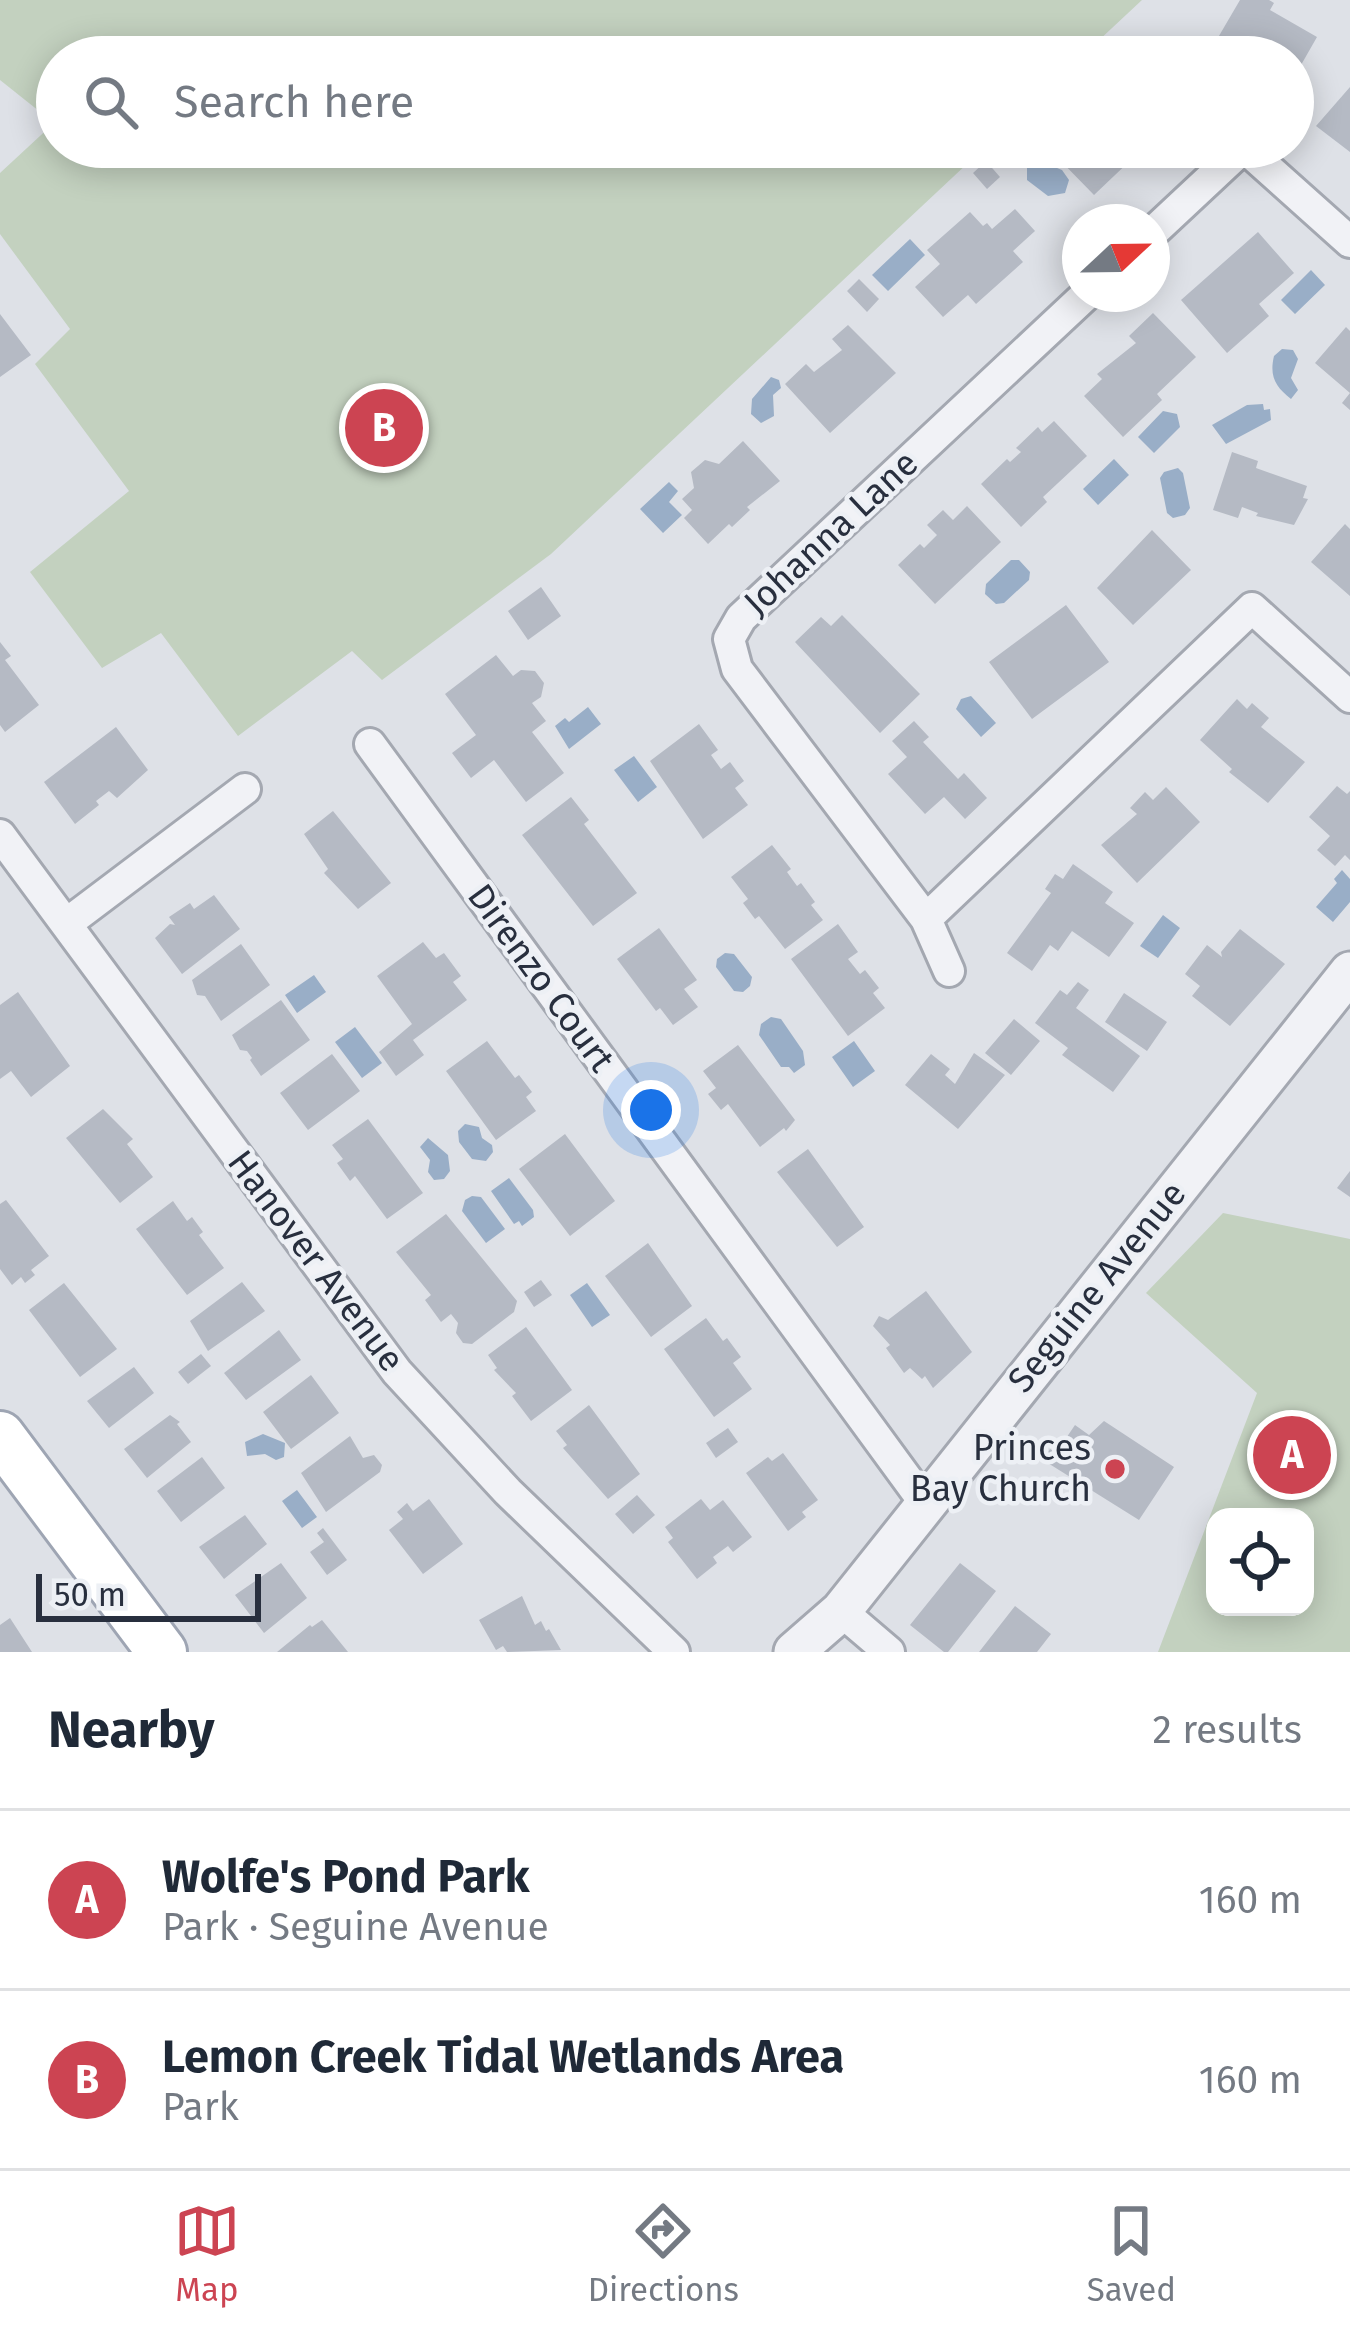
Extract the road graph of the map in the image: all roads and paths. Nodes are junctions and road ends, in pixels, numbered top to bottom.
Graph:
1 (1222, 168) edge
2 (1267, 168) edge
3 (1170, 216) edge
4 (1350, 242) edge
5 (1068, 312) edge
6 (1350, 697) edge
7 (370, 744) dead end
8 (245, 789) dead end
9 (0, 835) edge
10 (926, 919) junction
11 (66, 924) junction
12 (949, 971) dead end
13 (1350, 972) edge
14 (1, 1438) edge
15 (924, 1502) junction
16 (841, 1611) junction
17 (162, 1652) edge
18 (674, 1652) edge
19 (794, 1652) edge
20 (889, 1652) edge

1 - 3 street
2 - 4 street
5 - 10 street, Johanna Lane
6 - 10 street
7 - 15 street, Direnzo Court
8 - 11 street
9 - 11 street, Hanover Avenue
10 - 12 street, Johanna Lane
11 - 18 street, Hanover Avenue
13 - 15 street, Seguine Avenue
14 - 17 main road
15 - 16 street, Seguine Avenue
16 - 19 street, Seguine Avenue
16 - 20 street

